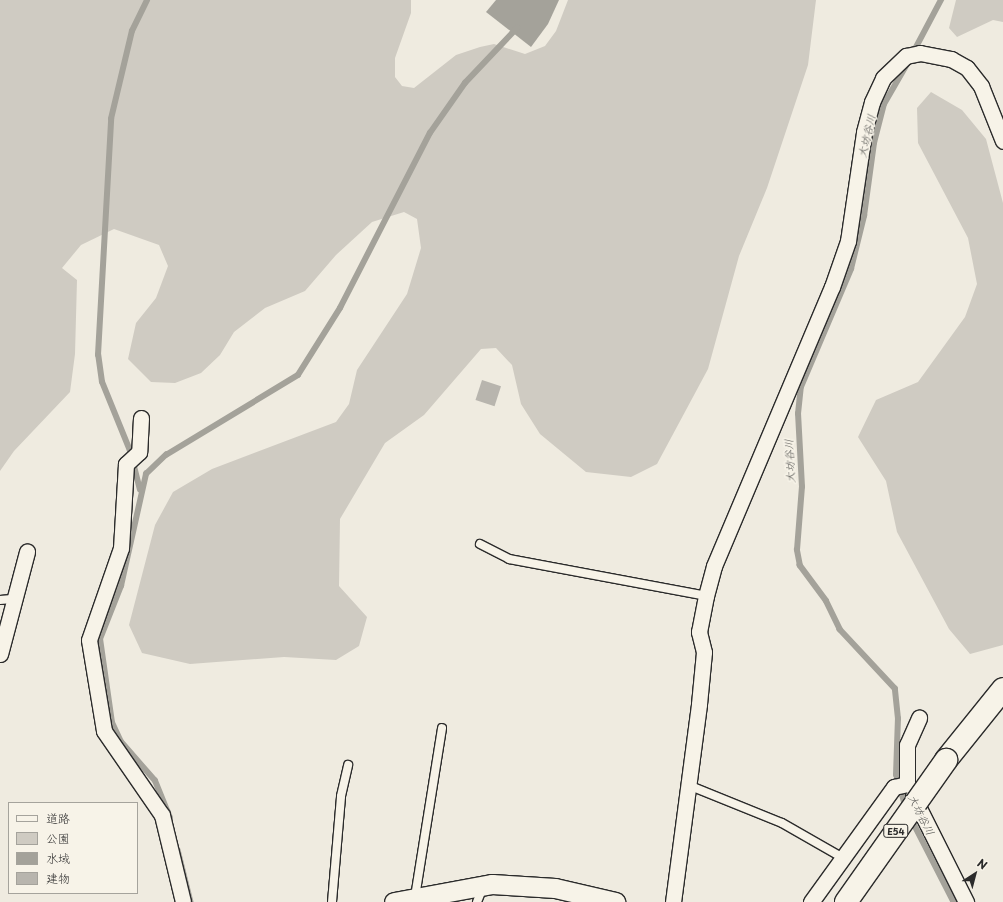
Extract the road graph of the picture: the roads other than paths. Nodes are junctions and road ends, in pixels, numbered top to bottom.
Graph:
1 (1003, 141) edge
2 (141, 418) dead end
3 (480, 544) dead end
4 (27, 552) dead end
5 (706, 596) junction
6 (6, 599) edge
7 (0, 654) edge
8 (1003, 689) edge
9 (919, 718) dead end
10 (442, 728) dead end
11 (348, 765) dead end
12 (907, 784) junction
13 (688, 785) junction
14 (842, 858) junction
15 (484, 884) junction
16 (415, 897) junction
17 (183, 902) edge
18 (332, 902) edge
19 (394, 902) edge
20 (477, 902) edge
21 (615, 902) edge
22 (673, 902) edge
23 (811, 902) edge
24 (846, 902) edge
25 (966, 902) edge

1 - 5 street
2 - 17 street
3 - 5 lane
4 - 6 street
5 - 13 street
6 - 7 street
8 - 24 highway, E54, bridge
9 - 12 street
10 - 16 lane
11 - 18 lane
12 - 14 street
12 - 25 street
13 - 14 lane
13 - 22 street
14 - 23 street
15 - 16 street
15 - 20 lane
15 - 21 street
16 - 19 street

